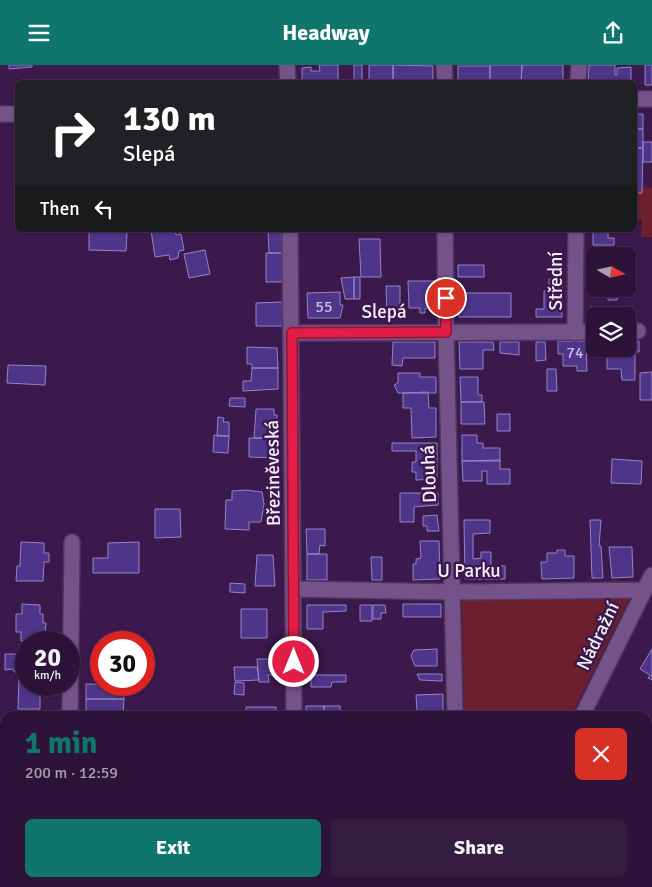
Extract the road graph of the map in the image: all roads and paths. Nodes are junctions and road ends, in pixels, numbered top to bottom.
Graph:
1 (287, 65) edge
2 (444, 65) edge
3 (579, 65) edge
4 (288, 80) edge
5 (444, 80) edge
6 (578, 80) edge
7 (637, 99) edge
8 (652, 99) edge
9 (15, 113) edge
10 (0, 114) edge
11 (290, 232) edge
12 (445, 232) edge
13 (576, 232) edge
14 (446, 332) junction
15 (586, 332) edge
16 (292, 333) junction
17 (575, 333) junction
18 (72, 542) dead end
19 (652, 575) edge
20 (294, 589) junction
21 (643, 590) junction
22 (453, 592) junction
23 (70, 711) edge
24 (294, 711) edge
25 (455, 711) edge
26 (584, 711) edge

1 - 4 street
2 - 5 street
3 - 6 street
7 - 8 street
9 - 10 street
11 - 16 street, Březiněveská
12 - 14 street, Dlouhá
13 - 17 street, Střední
14 - 16 street, Slepá
14 - 17 street, Slepá
14 - 22 street, Dlouhá
15 - 17 street, Slepá
16 - 20 street, Březiněveská
18 - 23 street
19 - 21 street, Nádražní
20 - 22 street, U Parku
20 - 24 street, Březiněveská
21 - 22 street, U Parku
21 - 26 street, Nádražní
22 - 25 street, Dlouhá

